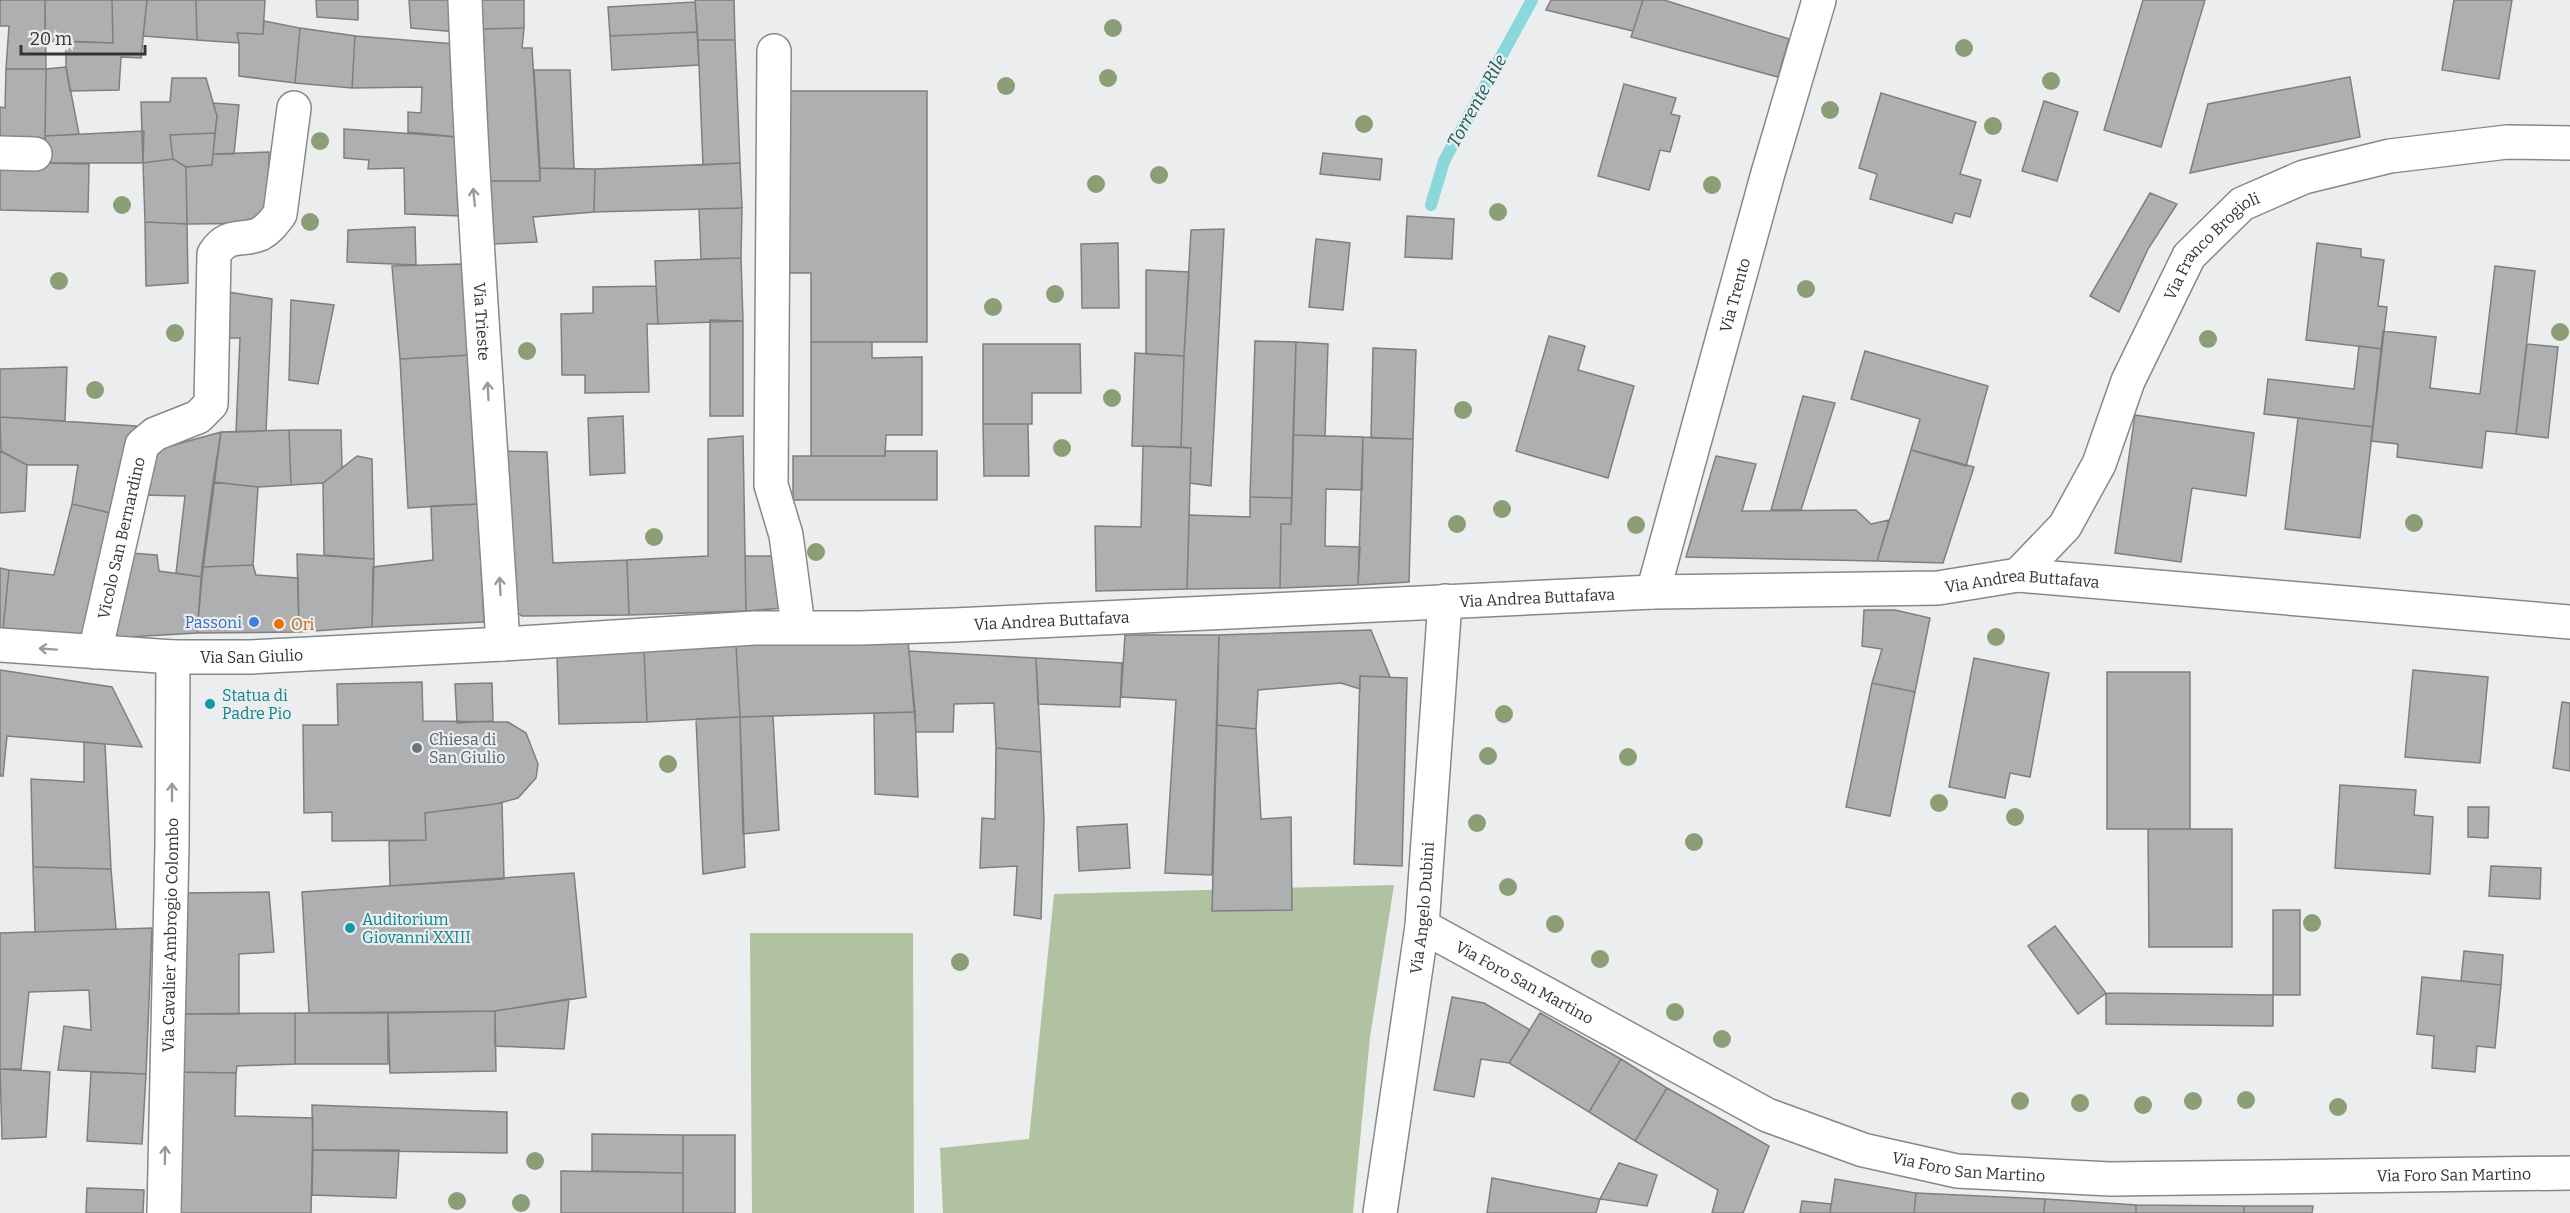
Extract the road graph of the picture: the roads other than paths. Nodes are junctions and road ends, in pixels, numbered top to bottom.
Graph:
1 (465, 0) edge
2 (1819, 0) edge
3 (774, 51) dead end
4 (294, 108) dead end
5 (2570, 143) edge
6 (0, 153) edge
7 (35, 154) dead end
8 (2018, 574) junction
9 (1653, 592) junction
10 (1445, 601) junction
11 (2570, 622) edge
12 (798, 626) junction
13 (503, 644) junction
14 (0, 645) edge
15 (95, 652) junction
16 (173, 657) junction
17 (1422, 926) junction
18 (2570, 1173) edge
19 (164, 1213) edge
20 (1380, 1213) edge

13 -> 1 street, Via Trieste
2 - 9 street, Via Trento
3 - 12 street
4 - 15 street, Vicolo San Bernardino
5 - 8 street, Via Franco Brogioli
6 - 7 street
8 - 9 street, Via Andrea Buttafava
8 - 11 street, Via Andrea Buttafava
9 - 10 street, Via Andrea Buttafava
10 - 12 street, Via Andrea Buttafava
10 - 17 street, Via Angelo Dubini
12 - 13 street, Via Andrea Buttafava
13 - 16 street, Via San Giulio
15 -> 14 street, Via San Giulio
15 - 16 street, Via San Giulio
19 -> 16 street, Via Cavalier Ambrogio Colombo
17 - 18 street, Via Foro San Martino
17 - 20 street, Via Angelo Dubini

